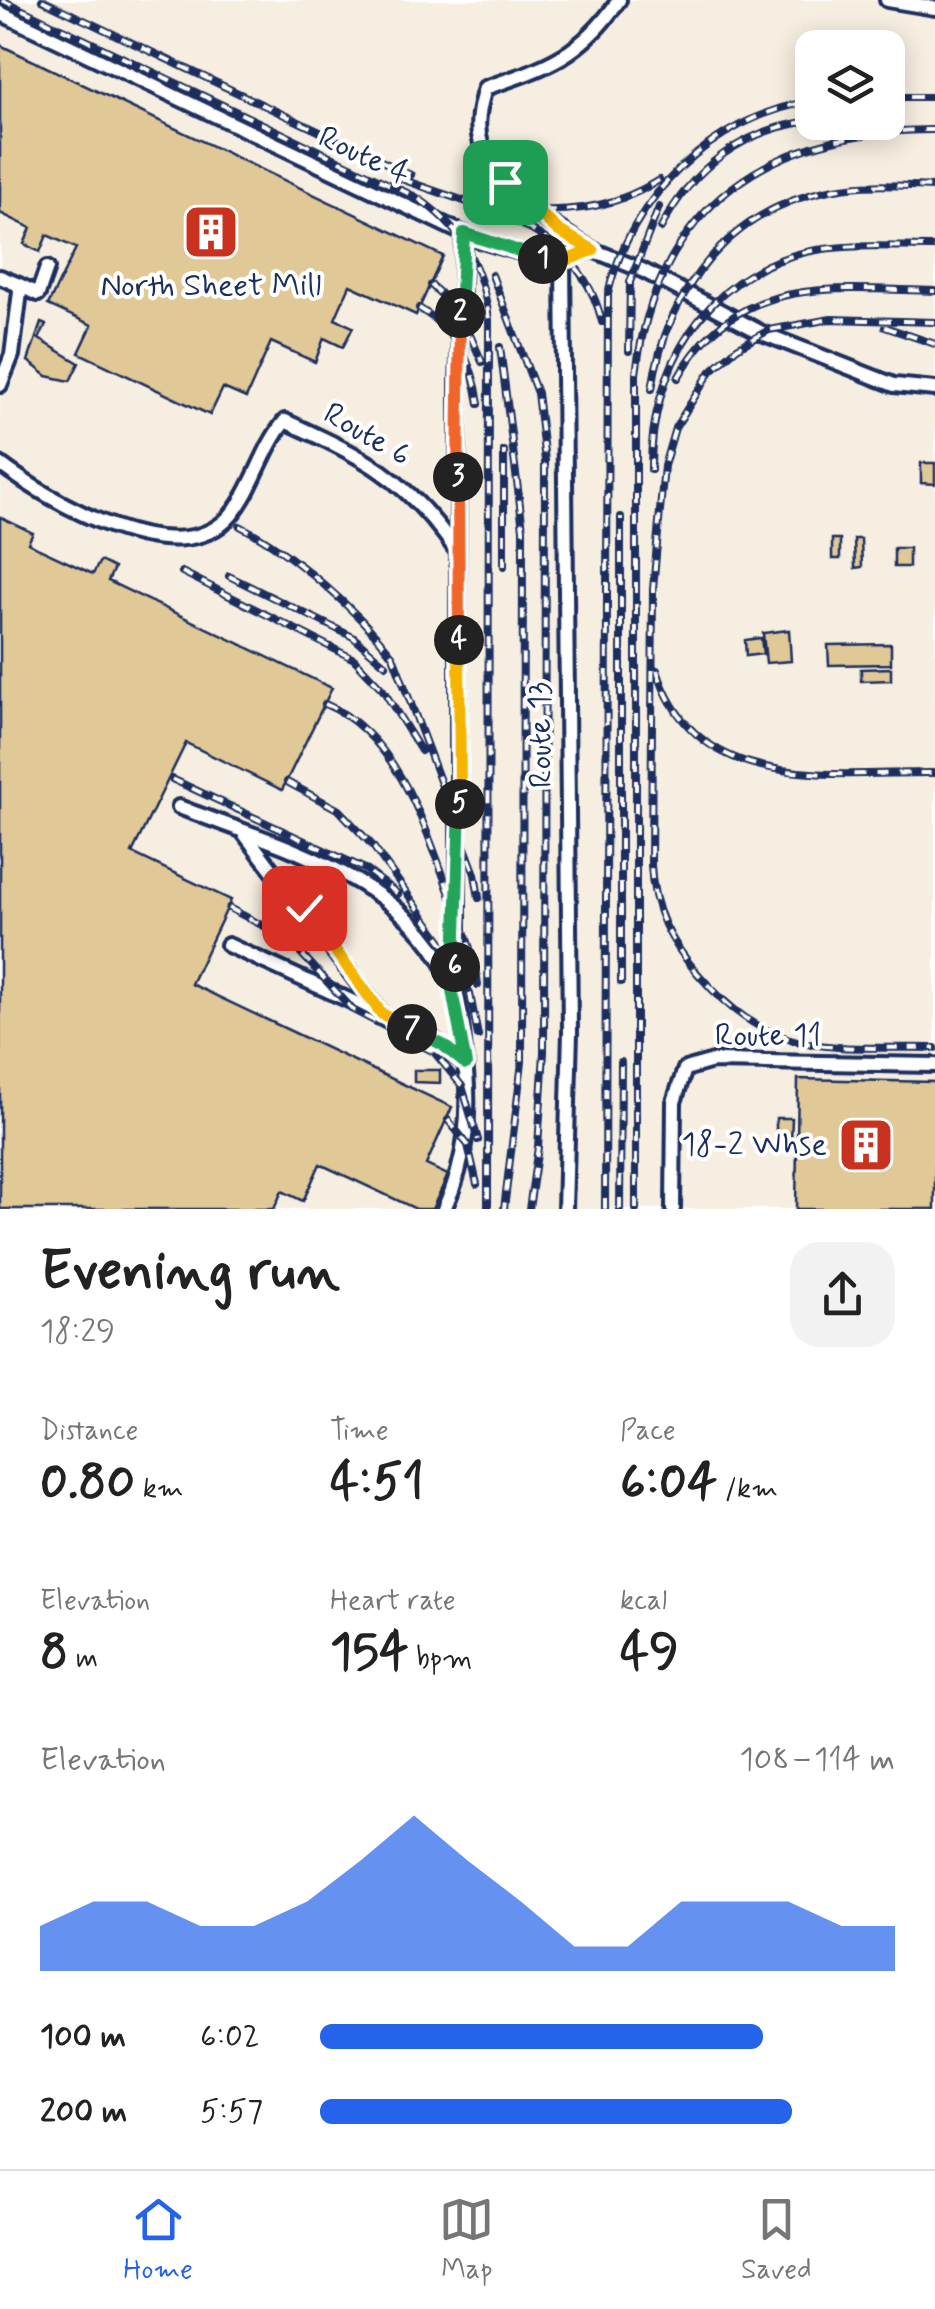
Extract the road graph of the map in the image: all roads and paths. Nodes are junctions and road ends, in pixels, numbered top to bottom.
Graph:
1 (619, 0) edge
2 (887, 0) edge
3 (935, 8) edge
4 (0, 13) edge
5 (464, 233) junction
6 (593, 250) junction
7 (563, 260) junction
8 (47, 268) dead end
9 (0, 277) edge
10 (20, 285) junction
11 (0, 385) edge
12 (935, 389) edge
13 (0, 464) edge
14 (458, 554) junction
15 (179, 807) dead end
16 (244, 832) junction
17 (228, 945) dead end
18 (450, 980) junction
19 (382, 1014) junction
20 (466, 1064) junction
21 (935, 1065) edge
22 (444, 1209) edge
23 (564, 1209) edge
24 (673, 1209) edge

1 - 6 street
2 - 3 street
4 - 5 street, Route 4
5 - 7 street, Route 4
5 - 14 street
6 - 7 street
6 - 12 street
7 - 23 street, Route 13
8 - 10 street
9 - 10 street
10 - 11 street
13 - 14 street, Route 6
14 - 18 street
15 - 16 street
16 - 18 street
16 - 19 street
17 - 19 street
18 - 20 street
19 - 20 street
20 - 22 street
21 - 24 street, Route 11

